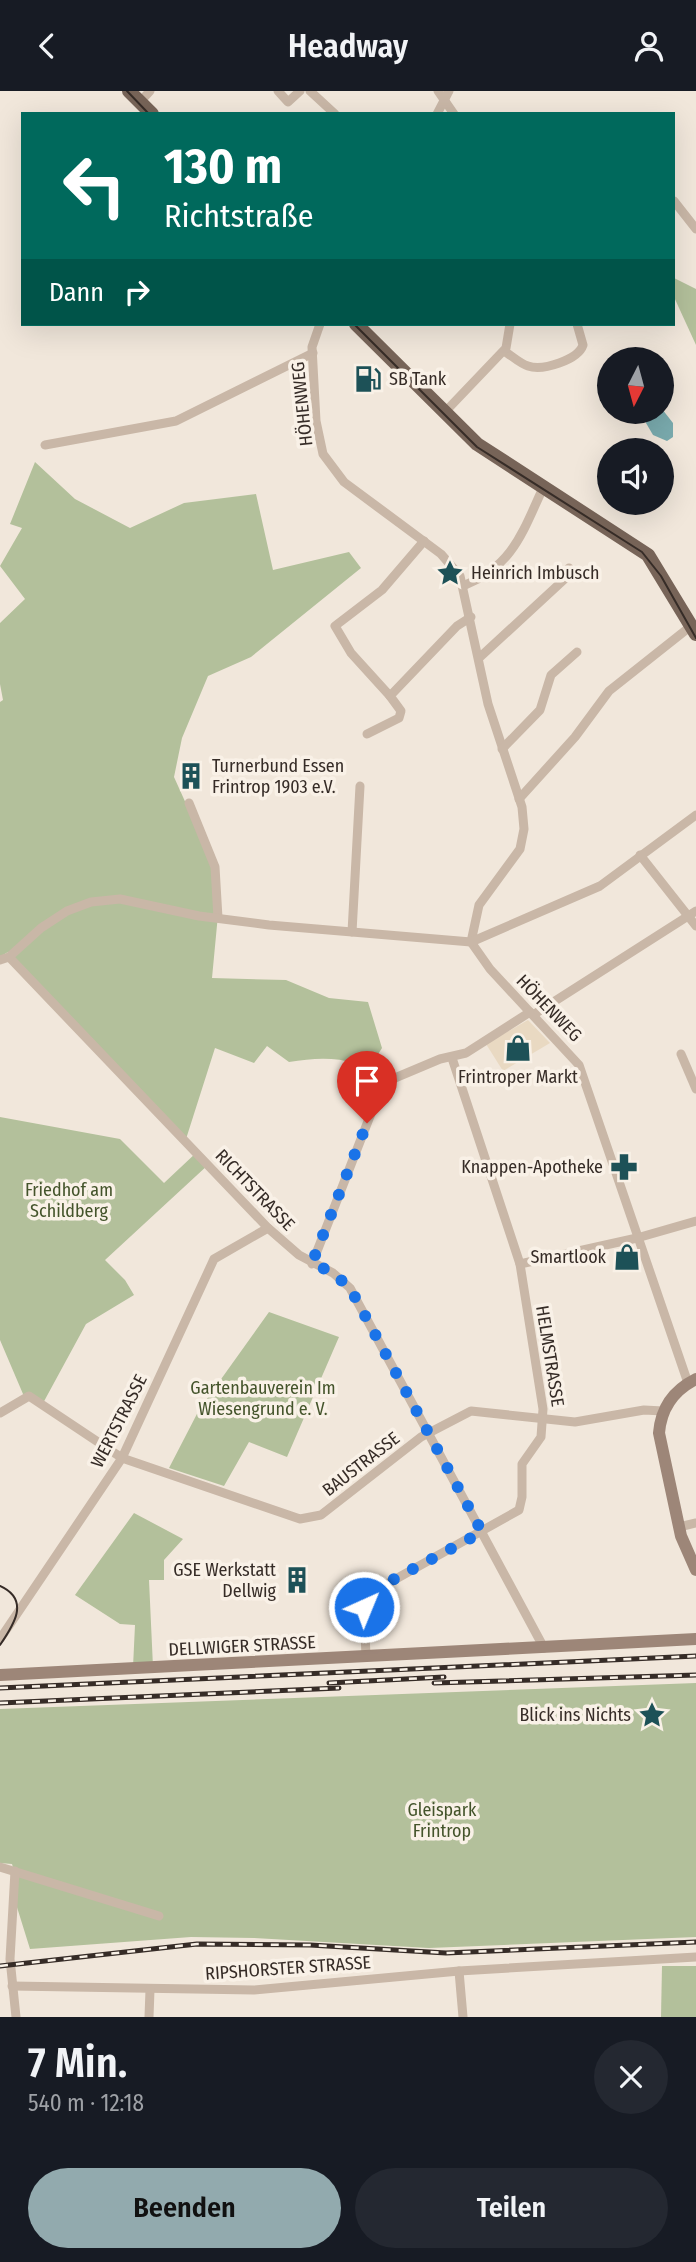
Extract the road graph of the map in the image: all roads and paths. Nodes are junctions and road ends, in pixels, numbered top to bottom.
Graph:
1 (278, 91) edge
2 (300, 91) edge
3 (310, 91) edge
4 (443, 94) edge
5 (140, 95) edge
6 (151, 112) edge
7 (333, 112) edge
8 (435, 112) edge
9 (453, 112) edge
10 (675, 202) edge
11 (696, 229) edge
12 (319, 326) edge
13 (358, 326) edge
14 (510, 326) edge
15 (577, 326) edge
16 (504, 351) junction
17 (313, 353) junction
18 (444, 413) junction
19 (45, 445) dead end
20 (543, 488) junction
21 (424, 541) junction
22 (569, 568) dead end
23 (465, 585) junction
24 (471, 617) junction
25 (694, 630) edge
26 (578, 652) dead end
27 (479, 658) junction
28 (390, 696) junction
29 (367, 734) dead end
30 (502, 749) junction
31 (360, 786) dead end
32 (519, 799) junction
33 (188, 803) dead end
34 (696, 815) edge
35 (640, 855) junction
36 (692, 913) edge
37 (218, 918) junction
38 (696, 926) edge
39 (352, 932) junction
40 (471, 943) junction
41 (5, 959) edge
42 (531, 1013) junction
43 (681, 1054) dead end
44 (453, 1058) junction
45 (696, 1089) edge
46 (696, 1221) edge
47 (268, 1228) junction
48 (637, 1238) junction
49 (312, 1263) junction
50 (520, 1264) junction
51 (692, 1381) edge
52 (663, 1411) junction
53 (0, 1413) edge
54 (544, 1419) junction
55 (428, 1433) junction
56 (122, 1458) junction
57 (696, 1523) edge
58 (679, 1527) junction
59 (482, 1532) junction
60 (696, 1570) edge
61 (0, 1639) edge
62 (696, 1639) edge
63 (544, 1648) junction
64 (366, 1657) junction
65 (0, 1675) edge
66 (0, 1867) edge
67 (15, 1871) junction
68 (159, 1916) dead end
69 (696, 1957) edge
70 (459, 1971) junction
71 (12, 1986) junction
72 (150, 1990) junction
73 (16, 2017) edge
74 (149, 2017) edge
75 (463, 2017) edge

1 - 2 street
3 - 7 street
4 - 8 street
4 - 9 street
5 - 6 main road
10 - 11 street
12 - 17 street, HÖHENWEG
13 - 18 main road
14 - 16 street
15 - 16 street
16 - 18 street
17 - 19 street
17 - 21 street, HÖHENWEG
18 - 20 main road
20 - 23 street
20 - 25 main road
21 - 23 street, HÖHENWEG
21 - 28 street
22 - 27 street
23 - 24 street, HÖHENWEG
24 - 27 street, HÖHENWEG
24 - 28 street
25 - 32 street
26 - 30 street
27 - 30 street, HÖHENWEG
28 - 29 street
30 - 32 street, HÖHENWEG
31 - 39 street
32 - 40 street, HÖHENWEG
33 - 37 street
34 - 35 street
35 - 36 street
35 - 40 street
36 - 38 street
36 - 42 street
37 - 39 street
37 - 41 street
39 - 40 street
40 - 42 street, HÖHENWEG
41 - 47 street, RICHTSTRASSE
42 - 44 street
42 - 48 street, HÖHENWEG
43 - 45 street
44 - 49 street
44 - 50 street, HELMSTRASSE
46 - 48 street
47 - 49 street, RICHTSTRASSE
47 - 56 street, WERTSTRASSE
48 - 50 street
48 - 51 street, HÖHENWEG
49 - 55 street, RICHTSTRASSE
50 - 54 street, HELMSTRASSE
51 - 52 main road
52 - 54 street, BAUSTRASSE
52 - 58 main road
53 - 56 street
54 - 55 street, BAUSTRASSE
54 - 59 street, HELMSTRASSE
55 - 56 street, BAUSTRASSE
55 - 59 street, RICHTSTRASSE
56 - 61 street, WERTSTRASSE
57 - 58 street
58 - 60 main road
59 - 63 street, RICHTSTRASSE
59 - 64 street, HELMSTRASSE
62 - 63 main road, DELLWIGER STRASSE
63 - 64 main road, DELLWIGER STRASSE
64 - 65 main road, DELLWIGER STRASSE
66 - 67 street
67 - 68 street
67 - 71 street
69 - 70 street, RIPSHORSTER STRASSE
70 - 72 street, RIPSHORSTER STRASSE
70 - 75 street
71 - 72 street, RIPSHORSTER STRASSE
71 - 73 street
72 - 74 street

